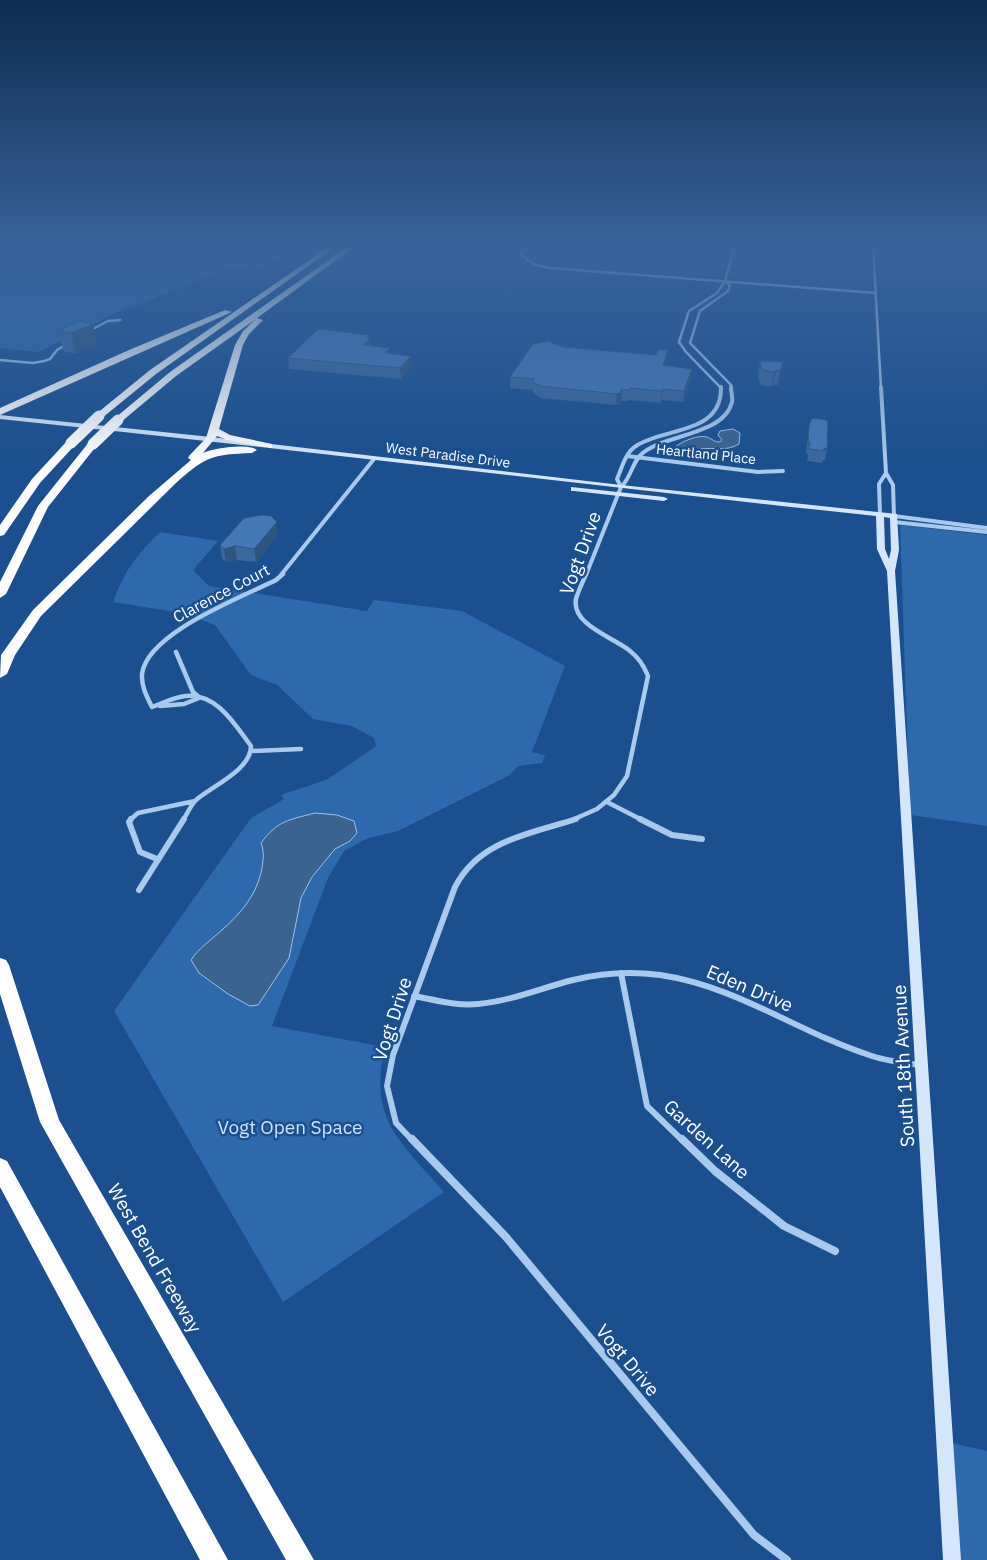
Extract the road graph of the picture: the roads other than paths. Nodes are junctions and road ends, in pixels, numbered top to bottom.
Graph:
1 (214, 318) edge
2 (230, 318) edge
3 (252, 318) edge
4 (262, 318) edge
5 (687, 318) edge
6 (697, 318) edge
7 (877, 318) edge
8 (120, 320) dead end
9 (86, 333) edge
10 (71, 341) edge
11 (0, 360) edge
12 (25, 400) junction
13 (0, 407) edge
14 (0, 412) edge
15 (0, 417) edge
16 (0, 423) edge
17 (210, 438) junction
18 (268, 446) joint
19 (252, 450) junction
20 (627, 456) junction
21 (638, 458) junction
22 (372, 462) junction
23 (783, 471) dead end
24 (886, 473) junction
25 (171, 482) junction
26 (620, 491) junction
27 (880, 517) junction
28 (894, 519) junction
29 (987, 530) edge
30 (0, 533) edge
31 (891, 571) junction
32 (0, 594) edge
33 (176, 652) dead end
34 (0, 674) edge
35 (199, 698) junction
36 (300, 749) dead end
37 (251, 751) junction
38 (195, 801) junction
39 (607, 802) junction
40 (702, 839) dead end
41 (157, 859) junction
42 (138, 890) dead end
43 (0, 965) edge
44 (621, 973) junction
45 (414, 996) junction
46 (922, 1066) junction
47 (0, 1167) edge
48 (835, 1251) dead end
49 (216, 1560) edge
50 (301, 1560) edge
51 (788, 1560) edge
52 (952, 1560) edge

1 - 12 highway
2 - 30 highway, bridge
3 - 32 highway, bridge
4 - 17 highway
5 - 20 street
6 - 21 street
7 - 24 street, South 18th Avenue
8 - 9 street
10 - 11 street
12 - 13 highway
12 - 14 highway
15 - 17 street, West Paradise Drive
16 - 17 street, West Paradise Drive
17 - 18 highway
17 - 19 street, West Paradise Drive
17 - 25 highway
18 - 22 street, West Paradise Drive
19 - 22 street, West Paradise Drive
19 - 25 highway
20 - 21 street, Heartland Place
20 - 26 street
21 - 23 street, Heartland Place
21 - 26 street
22 - 26 street, West Paradise Drive
22 - 35 street, Clarence Court
24 - 27 street, South 18th Avenue
24 - 28 street, South 18th Avenue
25 - 34 highway
26 - 27 street, West Paradise Drive
26 - 39 street, Vogt Drive
27 - 28 street, West Paradise Drive
27 - 31 street, South 18th Avenue
28 - 29 street
28 - 31 street, South 18th Avenue
31 - 46 street, South 18th Avenue
33 - 35 street
35 - 37 street
36 - 37 street
37 - 38 street
38 - 41 street
38 - 41 street
39 - 40 street
39 - 45 street, Vogt Drive
41 - 42 street
43 - 50 highway, West Bend Freeway
44 - 45 street, Eden Drive
44 - 46 street, Eden Drive
44 - 48 street, Garden Lane
45 - 51 street, Vogt Drive
46 - 52 street, South 18th Avenue
47 - 49 highway

